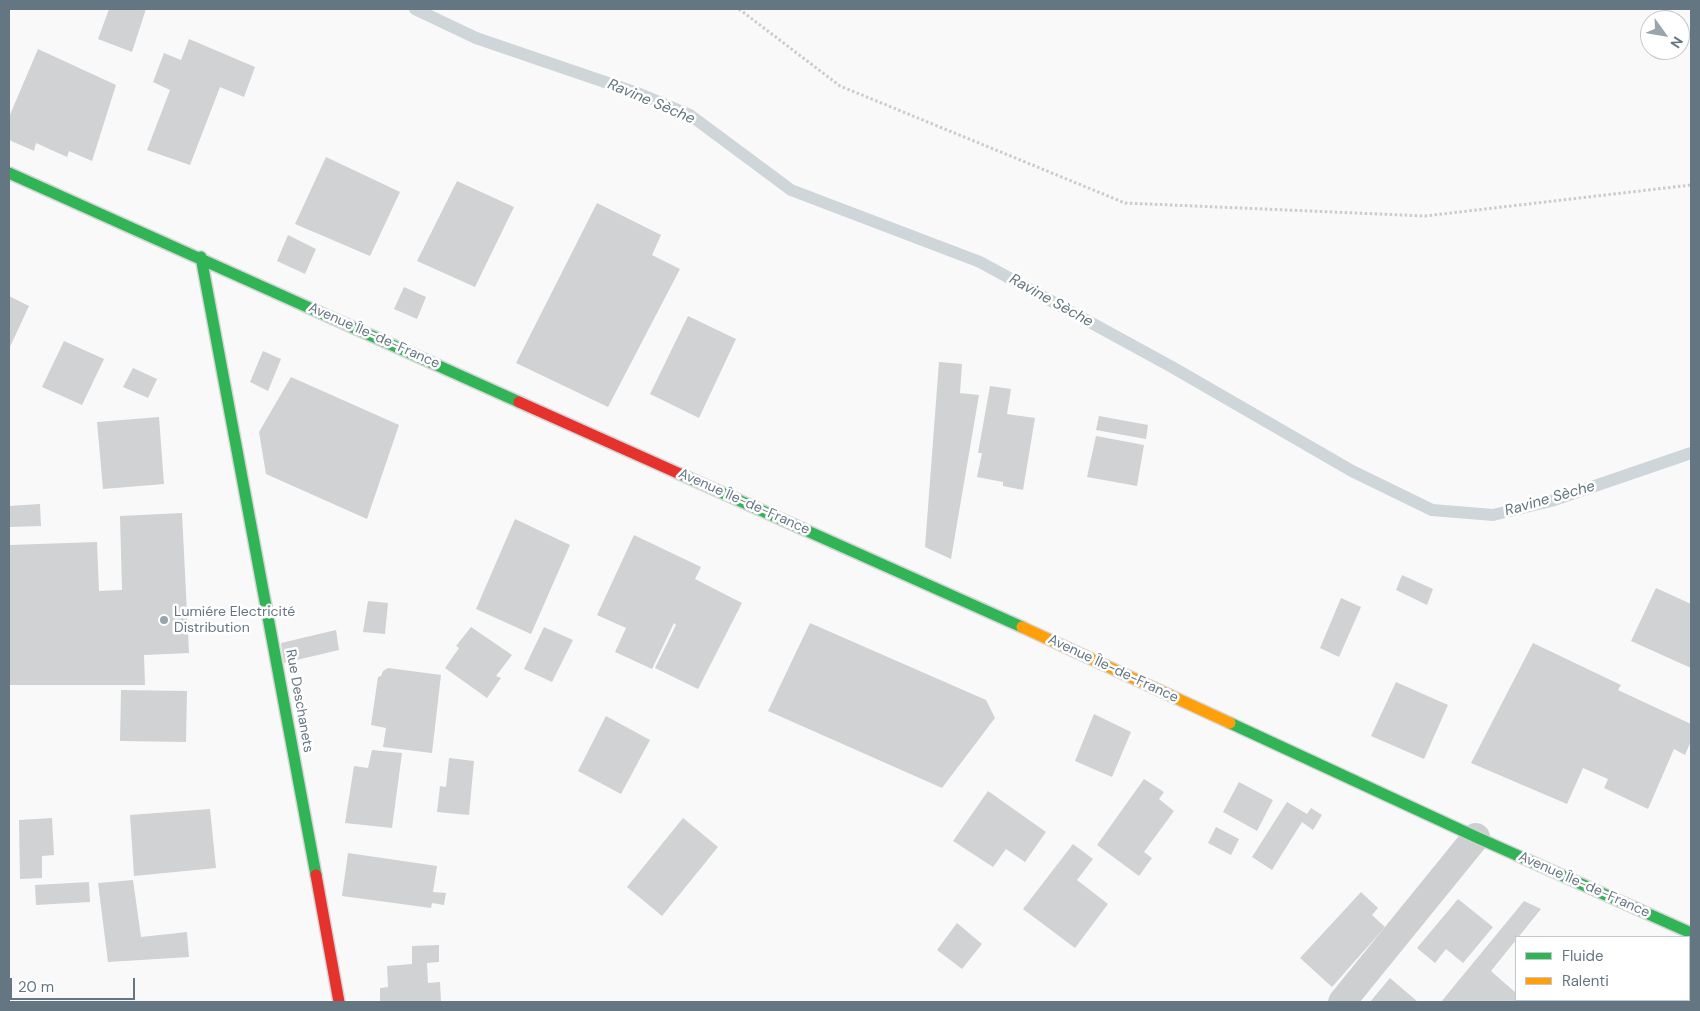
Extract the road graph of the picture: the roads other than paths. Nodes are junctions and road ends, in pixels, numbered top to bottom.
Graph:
1 (9, 173) edge
2 (201, 258) junction
3 (1476, 837) junction
4 (1691, 933) edge
5 (339, 1002) edge
6 (1342, 1002) edge

1 - 2 street, Avenue Île-de-France
2 - 3 street, Avenue Île-de-France
2 - 5 street, Rue Deschanets
3 - 4 street, Avenue Île-de-France
3 - 6 street

